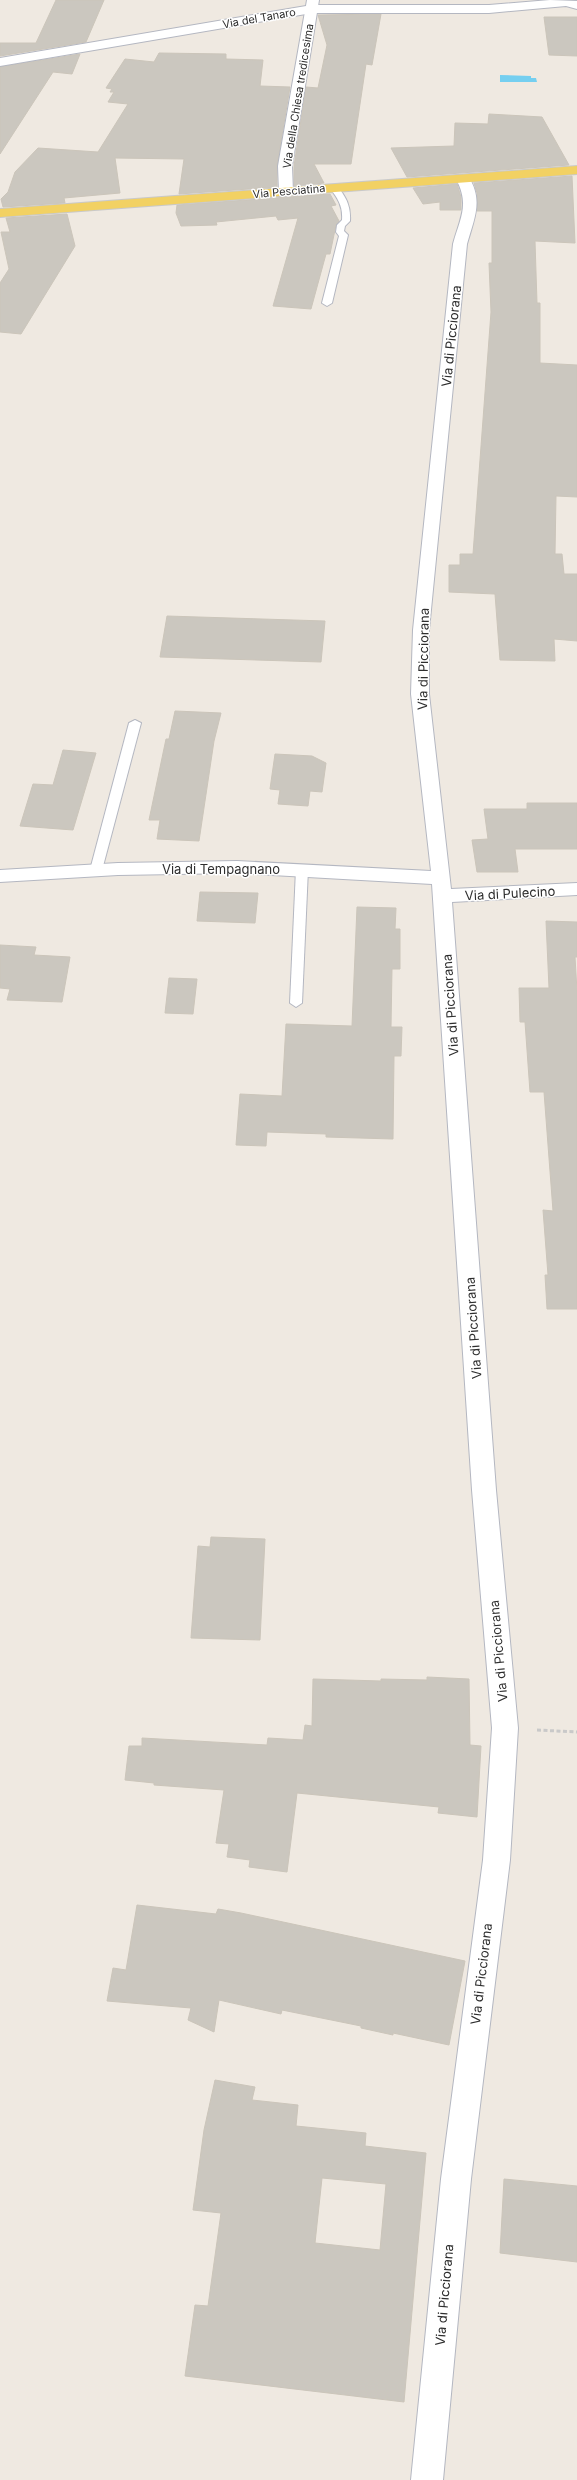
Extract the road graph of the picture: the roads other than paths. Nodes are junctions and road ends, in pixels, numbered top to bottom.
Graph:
1 (571, 2) edge
2 (313, 4) edge
3 (0, 62) edge
4 (577, 170) edge
5 (462, 180) junction
6 (334, 188) junction
7 (286, 192) junction
8 (0, 213) edge
9 (327, 303) dead end
10 (135, 723) dead end
11 (302, 869) junction
12 (96, 870) junction
13 (0, 876) edge
14 (442, 887) junction
15 (577, 889) edge
16 (296, 1003) dead end
17 (427, 2480) edge

1 - 2 street, Via del Tanaro
2 - 3 street, Via del Tanaro
2 - 7 street, Via della Chiesa tredicesima
4 - 5 main road, Via Pesciatina
5 - 6 main road, Via Pesciatina
5 - 14 street, Via di Picciorana
6 - 7 main road, Via Pesciatina
6 - 9 lane
7 - 8 main road, Via Pesciatina
10 - 12 lane
11 - 12 street, Via di Tempagnano
11 - 14 street, Via di Tempagnano
11 - 16 lane
12 - 13 street, Via di Tempagnano
14 - 15 street, Via di Pulecino
14 - 17 street, Via di Picciorana

